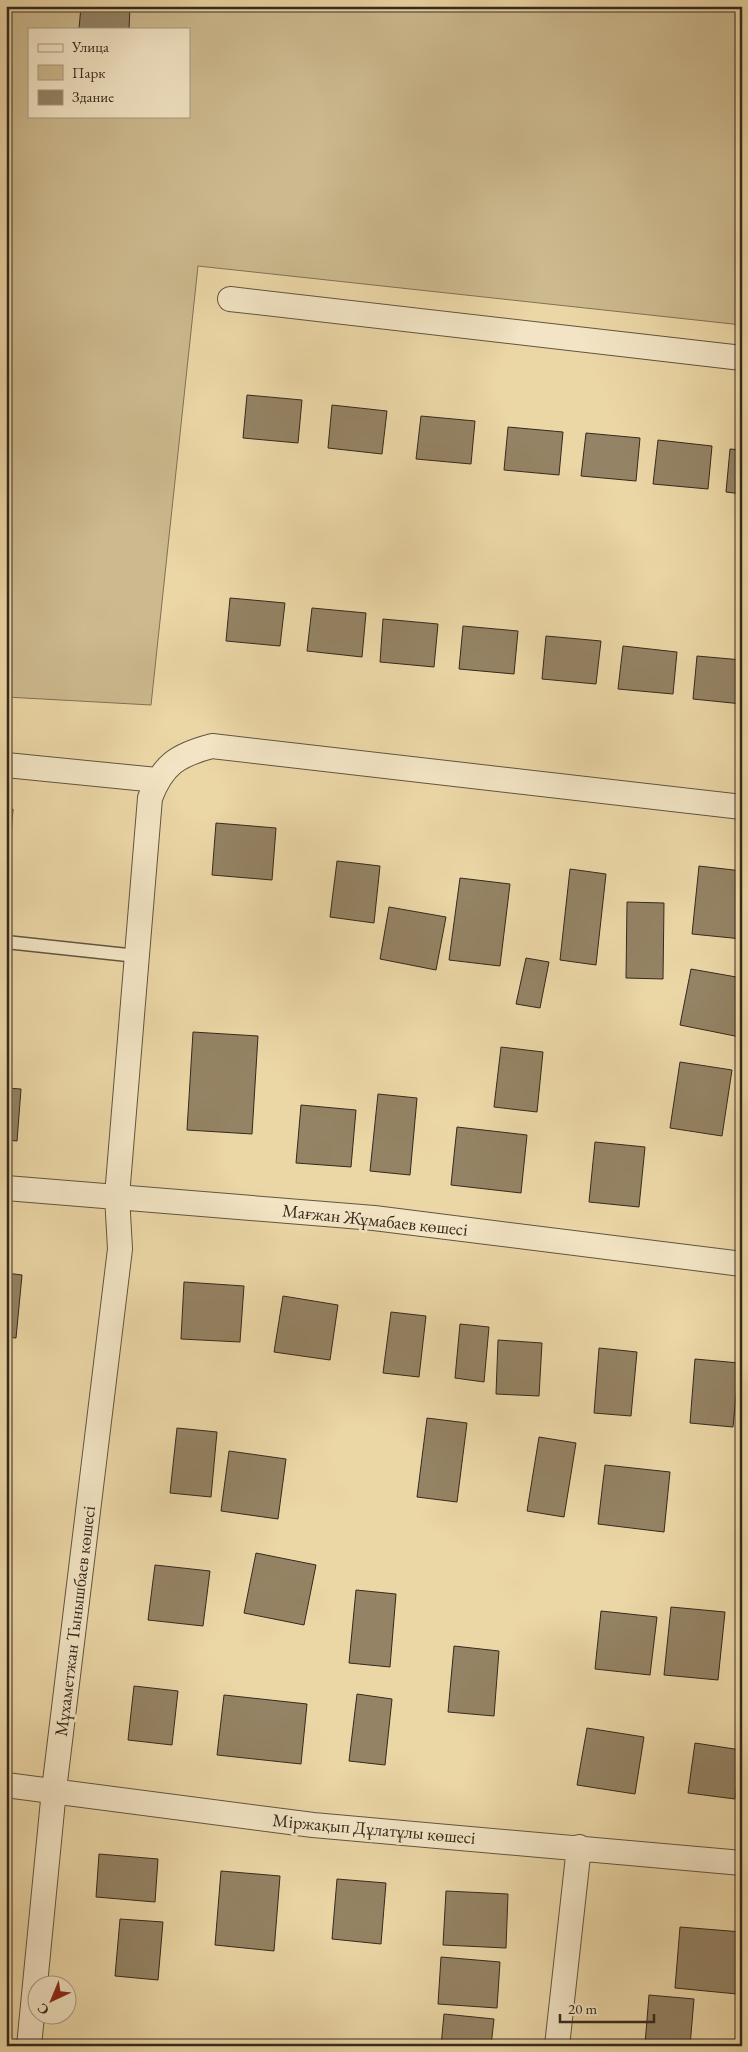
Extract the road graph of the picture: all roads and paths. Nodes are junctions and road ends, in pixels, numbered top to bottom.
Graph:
1 (230, 300) dead end
2 (742, 358) edge
3 (6, 766) edge
4 (157, 780) junction
5 (742, 807) edge
6 (6, 942) edge
7 (137, 956) junction
8 (6, 1188) edge
9 (117, 1196) junction
10 (742, 1264) edge
11 (6, 1785) edge
12 (54, 1790) junction
13 (579, 1847) junction
14 (742, 1863) edge
15 (29, 2046) edge
16 (557, 2046) edge

1 - 2 street
3 - 4 street
4 - 5 street
4 - 7 street, Мұхаметжан Тынышбаев көшесі
6 - 7 lane
7 - 9 street, Мұхаметжан Тынышбаев көшесі
8 - 9 street, Мағжан Жұмабаев көшесі
9 - 10 street, Мағжан Жұмабаев көшесі
9 - 12 street, Мұхаметжан Тынышбаев көшесі
11 - 12 street, Міржақып Дұлатұлы көшесі
12 - 13 street, Міржақып Дұлатұлы көшесі
12 - 15 street, Мұхаметжан Тынышбаев көшесі
13 - 14 street, Міржақып Дұлатұлы көшесі
13 - 16 street

